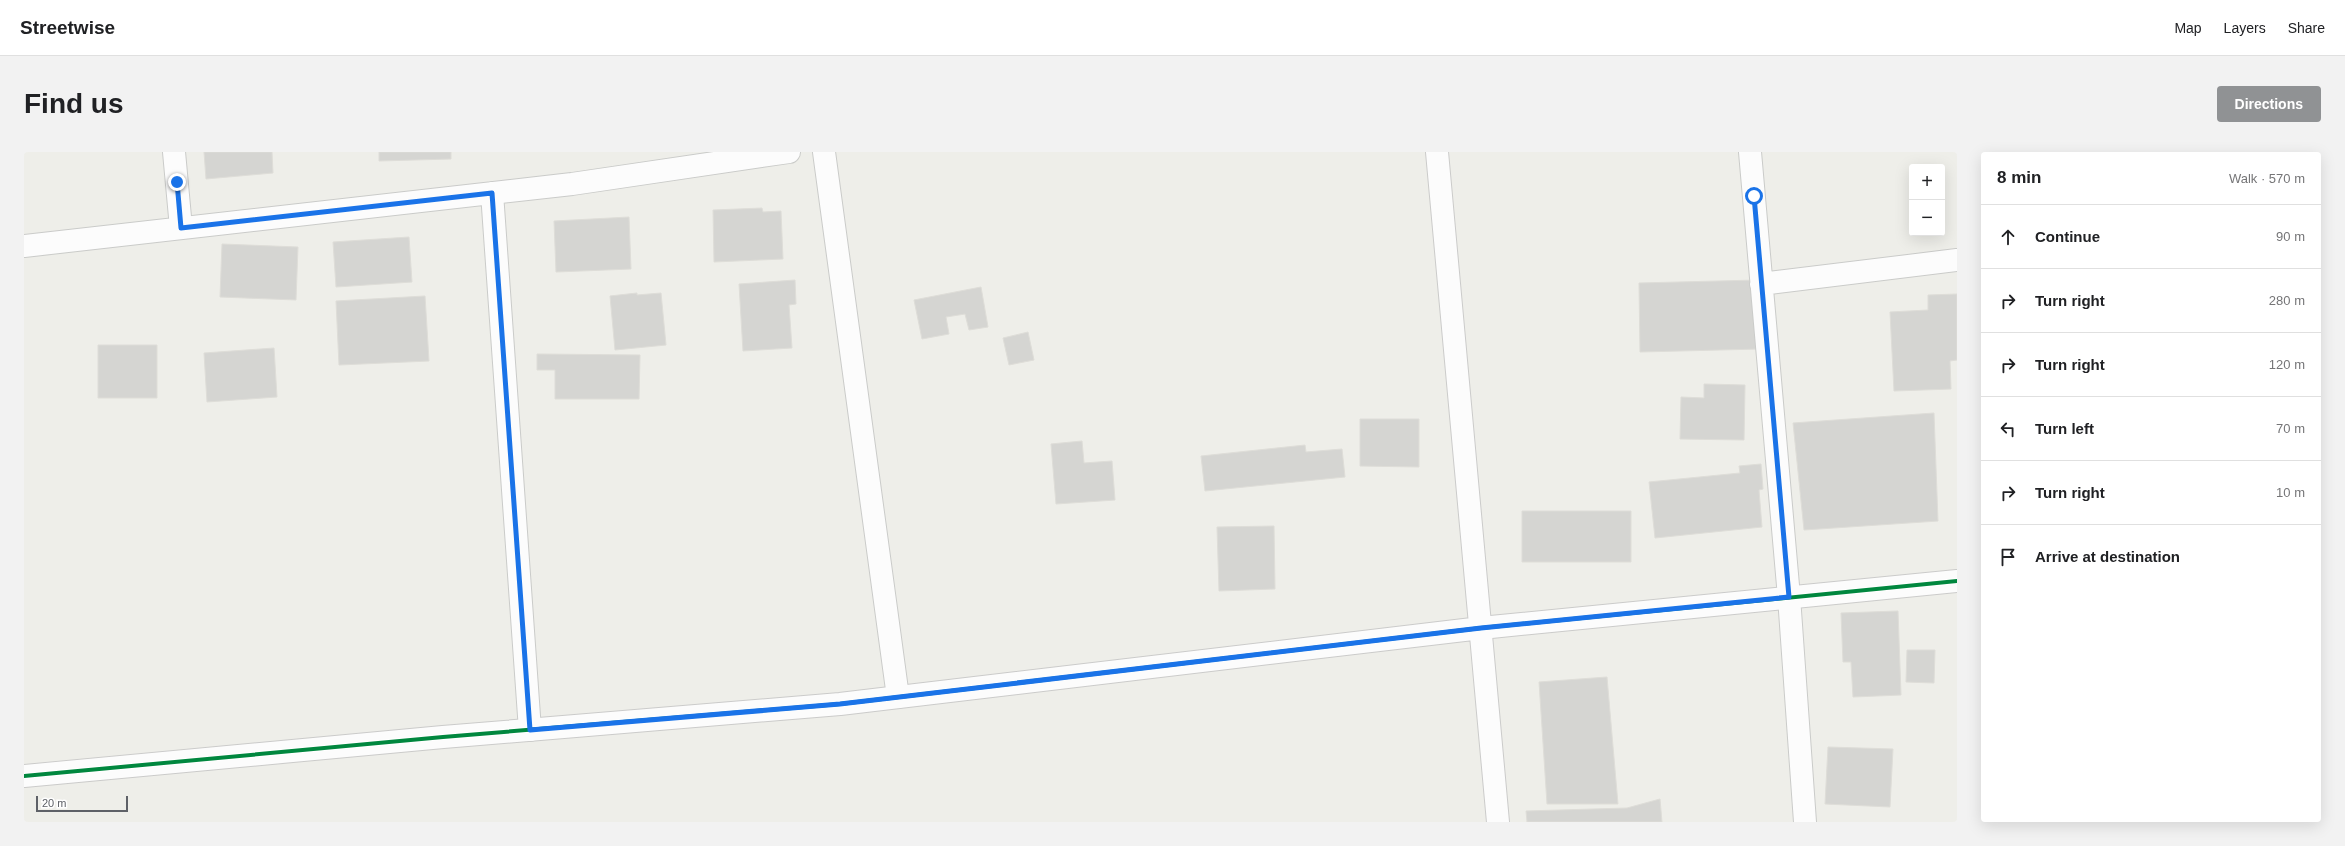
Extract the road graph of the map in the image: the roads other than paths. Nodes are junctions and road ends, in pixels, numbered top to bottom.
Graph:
1 (174, 152) edge
2 (789, 152) edge
3 (824, 152) edge
4 (1437, 152) edge
5 (1750, 152) edge
6 (492, 193) junction
7 (181, 228) junction
8 (24, 246) edge
9 (1957, 260) edge
10 (1761, 284) junction
11 (1957, 581) edge
12 (1789, 597) junction
13 (1481, 628) junction
14 (898, 697) junction
15 (530, 730) junction
16 (24, 776) edge
17 (1498, 822) edge
18 (1805, 822) edge

1 - 7 street
2 - 6 street
3 - 14 street
4 - 13 street
5 - 10 street
6 - 7 street
6 - 15 street
7 - 8 street
9 - 10 street
10 - 12 street
11 - 12 street
12 - 13 street
12 - 18 street
13 - 14 street
13 - 17 street
14 - 15 street
15 - 16 street

